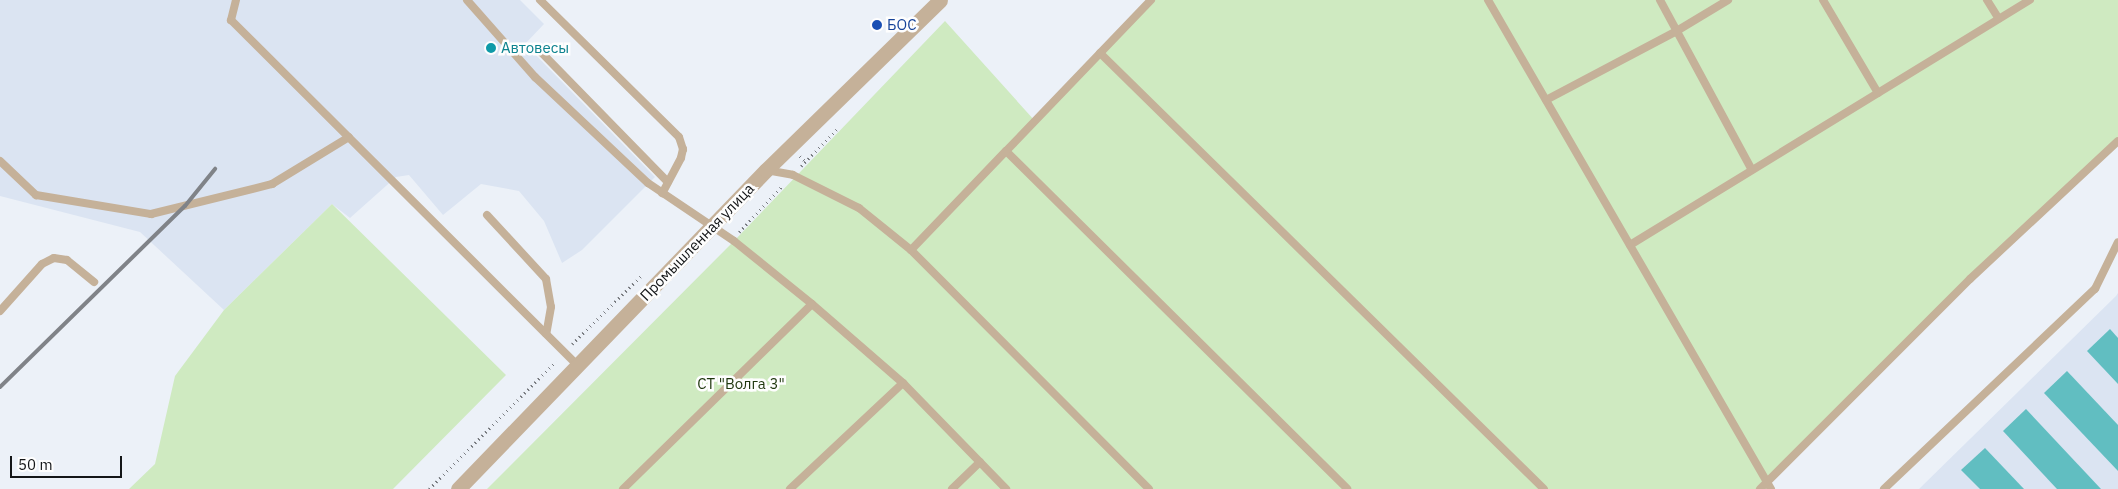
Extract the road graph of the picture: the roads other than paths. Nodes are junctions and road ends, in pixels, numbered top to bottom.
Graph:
1 (236, 0) edge
2 (467, 0) edge
3 (540, 0) edge
4 (940, 0) edge
5 (1152, 0) edge
6 (1488, 0) edge
7 (1660, 0) edge
8 (1728, 0) edge
9 (1823, 0) edge
10 (1987, 0) edge
11 (2030, 0) edge
12 (1998, 19) junction
13 (1675, 32) junction
14 (538, 49) dead end
15 (1100, 53) junction
16 (1878, 93) junction
17 (1546, 100) junction
18 (349, 137) junction
19 (2118, 141) edge
20 (1006, 152) junction
21 (0, 161) edge
22 (766, 170) junction
23 (1752, 170) junction
24 (668, 182) junction
25 (662, 193) junction
26 (487, 215) dead end
27 (713, 226) junction
28 (2118, 242) edge
29 (1630, 245) junction
30 (911, 250) junction
31 (2116, 253) edge
32 (94, 282) dead end
33 (812, 304) junction
34 (0, 311) edge
35 (546, 334) junction
36 (578, 366) junction
37 (903, 383) junction
38 (980, 462) junction
39 (1769, 486) edge
40 (458, 489) edge
41 (623, 489) edge
42 (790, 489) edge
43 (952, 489) edge
44 (1006, 489) edge
45 (1149, 489) edge
46 (1347, 489) edge
47 (1544, 489) edge
48 (1760, 489) edge
49 (1884, 489) edge

1 - 18 lane
2 - 25 lane
3 - 24 lane
4 - 22 street, Промышленная улица
5 - 15 lane
6 - 17 lane
7 - 13 lane
8 - 13 lane
9 - 16 lane
10 - 12 lane
11 - 12 lane
12 - 16 lane
13 - 17 lane
13 - 23 lane
14 - 24 lane
15 - 20 lane
15 - 47 lane
16 - 23 lane
17 - 29 lane
18 - 21 lane
18 - 35 lane
19 - 39 lane
20 - 30 lane
20 - 46 lane
22 - 27 street, Промышленная улица
22 - 30 lane
23 - 29 lane
24 - 25 lane
25 - 27 lane
26 - 35 lane
27 - 33 lane
27 - 36 street, Промышленная улица
28 - 31 lane
29 - 39 lane
30 - 45 lane
31 - 49 lane
32 - 34 lane
33 - 37 lane
33 - 41 lane
35 - 36 lane
36 - 40 street, Промышленная улица
37 - 38 lane
37 - 42 lane
38 - 43 lane
38 - 44 lane
39 - 48 lane

